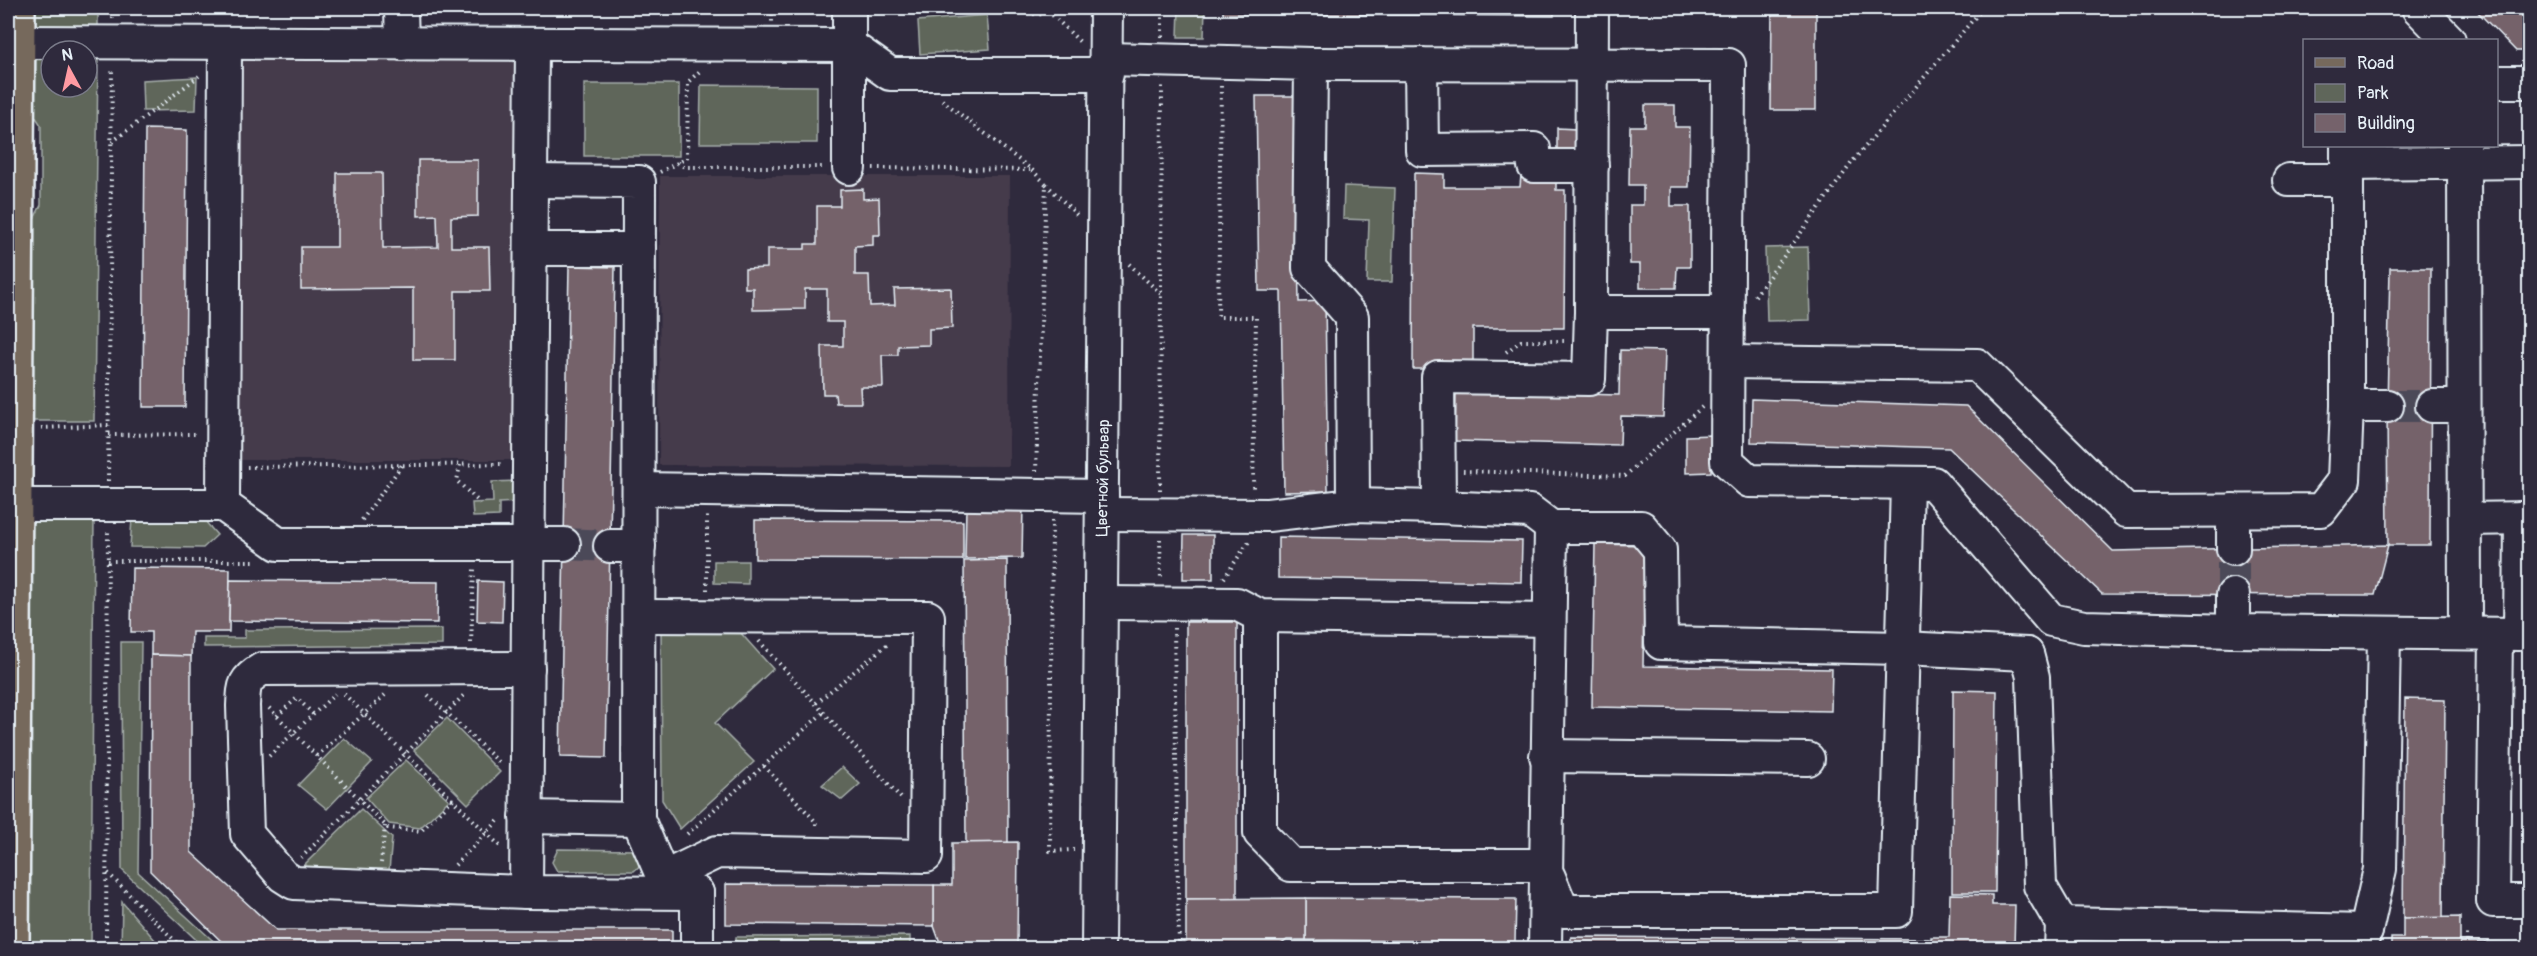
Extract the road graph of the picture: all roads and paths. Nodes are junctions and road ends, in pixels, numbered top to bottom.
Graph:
1 (18, 8) edge
2 (208, 8) edge
3 (401, 8) edge
4 (849, 8) edge
5 (888, 8) edge
6 (911, 8) edge
7 (1023, 8) edge
8 (1106, 8) edge
9 (1162, 8) edge
10 (1592, 8) edge
11 (1983, 8) edge
12 (2418, 8) edge
13 (1050, 9) edge
14 (221, 30) junction
15 (2448, 39) edge
16 (17, 42) junction
17 (402, 44) junction
18 (532, 44) junction
19 (849, 45) junction
20 (1162, 60) junction
21 (1221, 61) junction
22 (1107, 62) junction
23 (1311, 64) junction
24 (1421, 64) junction
25 (1592, 64) junction
26 (207, 70) dead end
27 (908, 74) junction
28 (2498, 82) edge
29 (2529, 82) edge
30 (112, 142) dead end
31 (2464, 154) edge
32 (2529, 162) edge
33 (2347, 163) edge
34 (1592, 166) junction
35 (849, 168) dead end
36 (2289, 180) dead end
37 (531, 181) junction
38 (531, 249) junction
39 (639, 249) junction
40 (1591, 312) junction
41 (1728, 320) junction
42 (1727, 373) junction
43 (2347, 406) junction
44 (2387, 406) tunnel mouth
45 (2432, 406) tunnel mouth
46 (2464, 406) junction
47 (109, 425) dead end
48 (33, 428) dead end
49 (202, 434) dead end
50 (109, 435) dead end
51 (529, 464) junction
52 (402, 465) junction
53 (460, 465) junction
54 (224, 467) junction
55 (1438, 470) junction
56 (1907, 483) junction
57 (639, 489) junction
58 (707, 489) junction
59 (1044, 495) junction
60 (480, 502) dead end
61 (14, 505) junction
62 (223, 505) junction
63 (1102, 505) junction
64 (1260, 505) junction
65 (1353, 505) junction
66 (1439, 507) junction
67 (2233, 510) junction
68 (1160, 515) junction
69 (2525, 518) edge
70 (2465, 519) junction
71 (1551, 527) junction
72 (344, 544) junction
73 (528, 544) junction
74 (564, 544) tunnel mouth
75 (2233, 549) tunnel mouth
76 (108, 561) dead end
77 (257, 561) dead end
78 (474, 562) dead end
79 (2233, 595) tunnel mouth
80 (1102, 603) junction
81 (1167, 603) junction
82 (1206, 603) junction
83 (639, 616) junction
84 (722, 616) junction
85 (1260, 616) junction
86 (920, 617) junction
87 (1548, 620) junction
88 (2051, 620) junction
89 (2232, 631) junction
90 (2465, 633) junction
91 (2384, 634) junction
92 (2515, 634) edge
93 (471, 644) dead end
94 (1902, 648) junction
95 (2027, 654) junction
96 (491, 668) junction
97 (528, 668) junction
98 (245, 684) junction
99 (395, 695) dead end
100 (418, 695) dead end
101 (816, 703) junction
102 (447, 711) junction
103 (364, 713) junction
104 (824, 713) junction
105 (314, 715) junction
106 (277, 716) junction
107 (295, 734) junction
108 (406, 753) junction
109 (317, 756) junction
110 (1546, 756) junction
111 (245, 758) junction
112 (1808, 759) dead end
113 (764, 766) junction
114 (508, 771) dead end
115 (359, 799) junction
116 (453, 800) junction
117 (517, 814) junction
118 (638, 819) junction
119 (926, 825) junction
120 (487, 833) junction
121 (687, 834) dead end
122 (1099, 850) junction
123 (814, 854) junction
124 (1545, 865) junction
125 (108, 873) dead end
126 (283, 876) junction
127 (663, 878) junction
128 (526, 882) junction
129 (454, 889) junction
130 (697, 893) junction
131 (2529, 901) edge
132 (2467, 931) dead end
133 (2061, 936) edge
134 (2362, 940) edge
135 (2467, 942) dead end
136 (12, 948) edge
137 (182, 948) edge
138 (697, 948) edge
139 (1098, 948) edge
140 (1179, 948) edge
141 (1545, 948) edge

1 - 16 main road
2 - 14 path
3 - 17 street
4 - 19 street
5 - 6 path
7 - 13 path
8 - 22 street, Цветной бульвар
9 - 20 path
10 - 25 street
11 - 41 path
12 - 15 street
13 - 22 path
14 - 16 street
14 - 17 street
14 - 54 street
16 - 61 main road
17 - 18 street
18 - 19 street
18 - 37 street
19 - 27 street
19 - 35 street
20 - 21 street
20 - 22 street
20 - 68 path
21 - 23 street
21 - 64 path
22 - 27 street
22 - 63 street, Цветной бульвар
23 - 24 street
23 - 65 street
24 - 25 street
24 - 34 street
25 - 34 street
25 - 41 street
26 - 30 path
27 - 59 path
28 - 29 street
31 - 32 street
31 - 33 street
31 - 46 street
33 - 36 street
33 - 43 street
34 - 40 street
37 - 38 street
37 - 39 street
38 - 39 street
38 - 51 street
39 - 57 street
40 - 41 street
40 - 55 street
41 - 42 street
42 - 55 path
42 - 56 street
42 - 67 street
43 - 44 street
43 - 67 street
45 - 46 street
46 - 70 street
47 - 48 path
49 - 50 path
51 - 53 path
51 - 73 street
52 - 53 path
52 - 54 path
52 - 72 path
53 - 60 path
54 - 62 street
55 - 66 street
56 - 88 street
56 - 94 street
57 - 58 street
57 - 83 street
58 - 59 street
58 - 84 path
59 - 63 street
59 - 122 path
61 - 62 street
61 - 136 main road
62 - 72 street
63 - 68 street
63 - 80 street, Цветной бульвар
64 - 65 street
64 - 68 street
64 - 82 path
65 - 66 street
66 - 71 street
67 - 75 street
68 - 81 path
69 - 70 street
69 - 92 street
70 - 90 street
71 - 87 street
71 - 94 street
72 - 73 street
73 - 74 street
73 - 97 street
76 - 77 path
78 - 93 path
79 - 89 street
80 - 81 street
80 - 122 street, Цветной бульвар
81 - 82 street
81 - 140 path
82 - 85 street
83 - 84 street
83 - 118 street
84 - 86 street
84 - 101 path
85 - 87 street
85 - 124 street
86 - 101 path
86 - 119 street
87 - 110 street
88 - 89 street
88 - 95 street
89 - 91 street
90 - 91 street
90 - 92 street
91 - 134 street
92 - 131 street
94 - 95 street
94 - 124 street
95 - 133 street
96 - 97 street
96 - 98 street
96 - 102 path
97 - 117 street
98 - 106 path
98 - 111 street
99 - 103 path
100 - 102 path
101 - 104 path
102 - 108 path
102 - 114 path
103 - 105 path
103 - 108 path
103 - 109 path
104 - 113 path
104 - 119 path
105 - 106 path
105 - 107 path
106 - 107 path
107 - 109 path
107 - 111 path
108 - 115 path
108 - 116 path
109 - 115 path
110 - 112 street
110 - 124 street
111 - 126 street
113 - 121 path
113 - 123 path
115 - 116 path
115 - 126 path
116 - 120 path
117 - 118 street
117 - 120 path
117 - 128 street
118 - 127 street
119 - 123 street
120 - 128 path
120 - 129 path
122 - 139 street, Цветной бульвар
123 - 127 street
124 - 141 street
125 - 137 path
126 - 129 street
127 - 130 street
128 - 129 street
128 - 130 street
130 - 138 street
132 - 135 path
133 - 134 street

